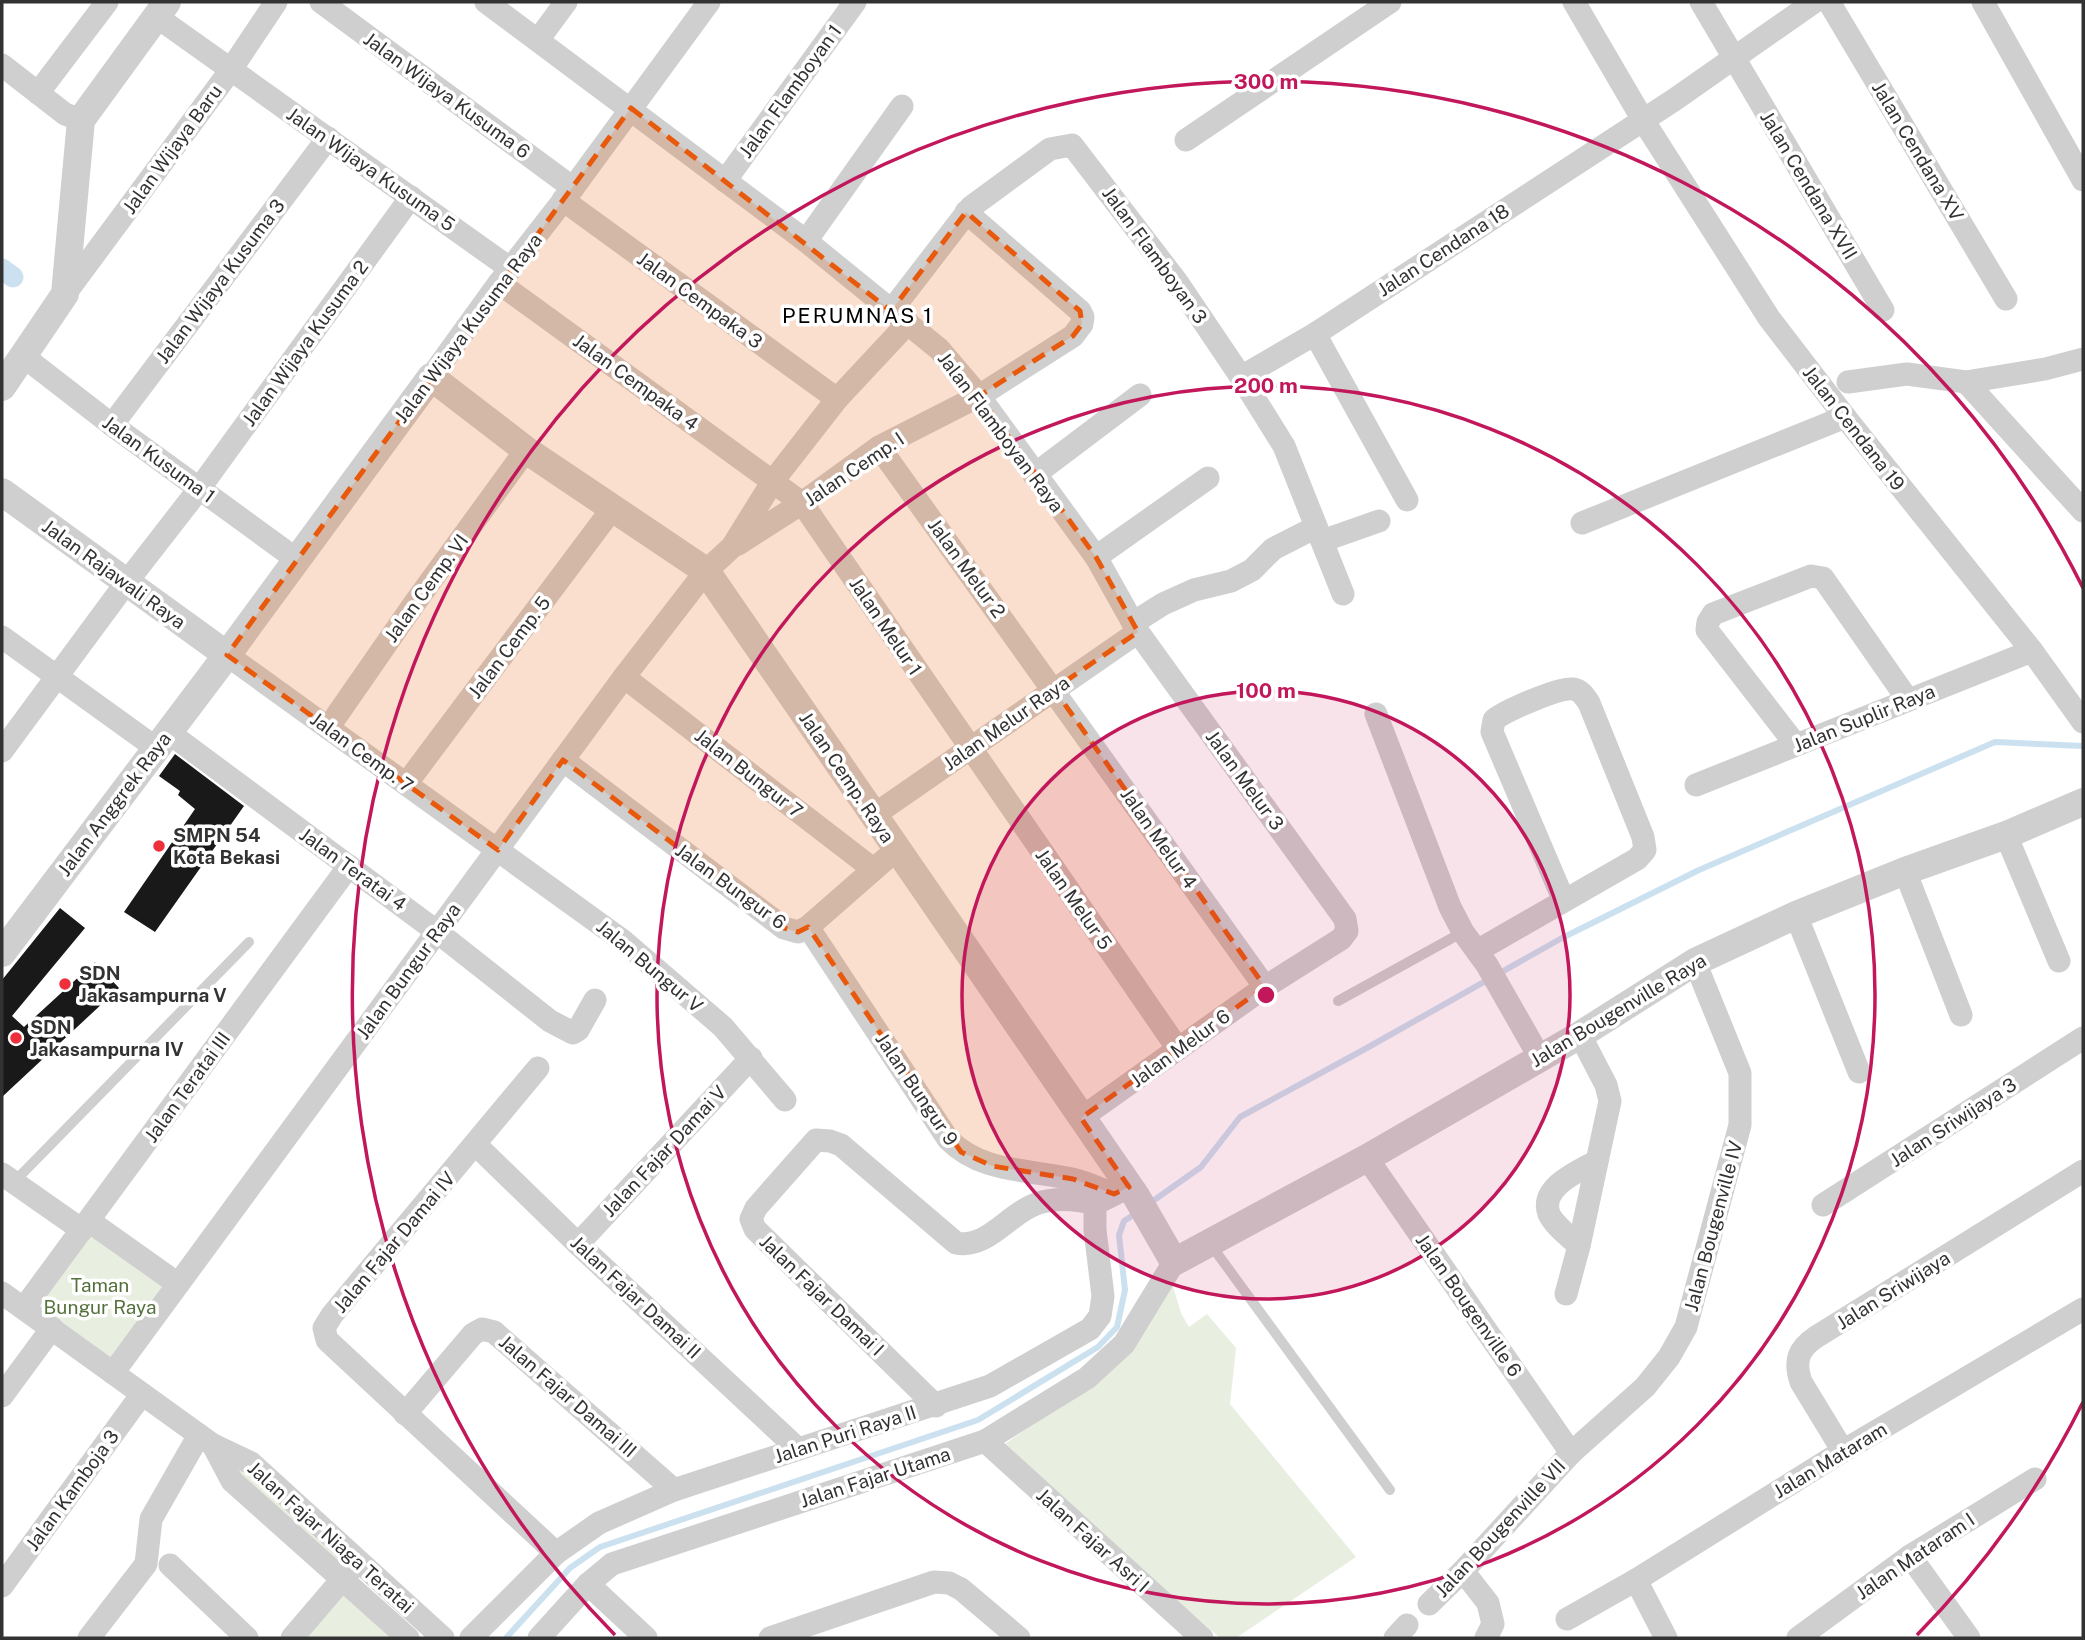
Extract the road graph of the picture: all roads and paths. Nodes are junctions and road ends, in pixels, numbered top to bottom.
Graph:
1 (107, 2) edge
2 (276, 2) edge
3 (321, 2) edge
4 (486, 2) edge
5 (566, 2) edge
6 (709, 2) edge
7 (855, 2) edge
8 (1390, 2) edge
9 (1574, 2) edge
10 (1701, 2) edge
11 (1814, 2) edge
12 (1829, 2) edge
13 (1983, 2) edge
14 (162, 9) edge
15 (538, 40) junction
16 (1735, 60) junction
17 (2, 65) edge
18 (230, 71) junction
19 (902, 106) dead end
20 (58, 107) junction
21 (631, 108) junction
22 (1643, 120) junction
23 (328, 138) junction
24 (1186, 140) dead end
25 (2083, 180) edge
26 (725, 181) junction
27 (568, 194) junction
28 (411, 197) junction
29 (966, 212) junction
30 (806, 242) junction
31 (505, 276) junction
32 (65, 294) junction
33 (2006, 299) dead end
34 (1883, 310) dead end
35 (899, 317) junction
36 (1315, 334) junction
37 (23, 356) junction
38 (2083, 359) edge
39 (432, 377) junction
40 (1241, 377) junction
41 (1848, 382) dead end
42 (1966, 382) junction
43 (2, 387) edge
44 (1140, 395) dead end
45 (979, 396) junction
46 (837, 399) junction
47 (1844, 417) junction
48 (112, 425) junction
49 (880, 447) junction
50 (526, 450) junction
51 (1034, 475) junction
52 (1208, 478) dead end
53 (773, 481) junction
54 (2074, 485) edge
55 (200, 489) junction
56 (2, 492) edge
57 (1407, 500) dead end
58 (802, 503) junction
59 (612, 509) junction
60 (2083, 511) edge
61 (1379, 522) dead end
62 (1582, 523) dead end
63 (1319, 534) junction
64 (732, 547) junction
65 (1096, 557) junction
66 (296, 559) junction
67 (706, 571) junction
68 (126, 583) junction
69 (1343, 594) dead end
70 (1136, 628) junction
71 (2, 637) edge
72 (2032, 652) junction
73 (227, 654) junction
74 (57, 677) junction
75 (624, 677) junction
76 (1054, 690) junction
77 (1908, 700) junction
78 (1376, 714) dead end
79 (2083, 722) edge
80 (328, 728) junction
81 (162, 740) junction
82 (1796, 745) junction
83 (970, 748) junction
84 (2, 751) edge
85 (563, 760) junction
86 (406, 784) junction
87 (1696, 785) dead end
88 (2083, 802) edge
89 (874, 816) junction
90 (2006, 835) junction
91 (498, 850) junction
92 (896, 850) junction
93 (349, 866) junction
94 (873, 869) junction
95 (1905, 871) junction
96 (1563, 901) junction
97 (1796, 915) junction
98 (808, 927) junction
99 (436, 931) junction
100 (1347, 931) joint
101 (1462, 932) junction
102 (248, 942) dead end
103 (2, 953) edge
104 (1482, 958) junction
105 (2059, 961) dead end
106 (1695, 962) junction
107 (1265, 987) junction
108 (595, 1000) dead end
109 (1338, 1001) dead end
110 (1961, 1016) dead end
111 (1580, 1035) junction
112 (2083, 1038) edge
113 (1178, 1049) junction
114 (751, 1058) junction
115 (1541, 1058) junction
116 (538, 1068) dead end
117 (1859, 1072) dead end
118 (785, 1100) dead end
119 (1081, 1118) junction
120 (475, 1144) junction
121 (1367, 1158) junction
122 (1597, 1161) junction
123 (2083, 1171) edge
124 (8, 1178) edge
125 (1118, 1195) junction
126 (1823, 1205) dead end
127 (85, 1225) junction
128 (1210, 1243) junction
129 (578, 1244) junction
130 (1579, 1246) junction
131 (1174, 1262) junction
132 (178, 1283) junction
133 (2, 1293) edge
134 (1566, 1294) dead end
135 (24, 1308) junction
136 (2083, 1309) edge
137 (52, 1328) junction
138 (113, 1373) junction
139 (142, 1394) junction
140 (2, 1396) edge
141 (936, 1406) junction
142 (405, 1414) junction
143 (206, 1440) junction
144 (985, 1441) junction
145 (798, 1449) junction
146 (1843, 1451) junction
147 (1571, 1453) junction
148 (2035, 1479) dead end
149 (674, 1490) junction
150 (1390, 1490) dead end
151 (556, 1553) junction
152 (1910, 1556) junction
153 (359, 1561) junction
154 (170, 1565) dead end
155 (1463, 1571) junction
156 (342, 1578) junction
157 (1636, 1580) junction
158 (588, 1584) junction
159 (2, 1586) edge
160 (1429, 1604) dead end
161 (1567, 1619) dead end
162 (89, 1638) edge
163 (247, 1638) edge
164 (292, 1638) edge
165 (408, 1638) edge
166 (443, 1638) edge
167 (471, 1638) edge
168 (540, 1638) edge
169 (646, 1638) edge
170 (770, 1638) edge
171 (1019, 1638) edge
172 (1202, 1638) edge
173 (1486, 1638) edge
174 (1666, 1638) edge
175 (1798, 1638) edge
176 (1969, 1638) edge

1 - 20 street
2 - 18 street, Jalan Wijaya Baru
3 - 27 street, Jalan Wijaya Kusuma 6
4 - 15 street, Jalan Flamboyan Raya
5 - 15 street
6 - 21 street, Jalan Wijaya Kusuma Raya
7 - 26 street, Jalan Flamboyan 1
8 - 24 street
9 - 22 street, Jalan Cendana 19
10 - 16 street, Jalan Cendana XVII
11 - 16 street, Jalan Cendana 18
12 - 33 street, Jalan Cendana XV
13 - 25 street
14 - 18 street, Jalan Wijaya Kusuma 5
14 - 20 street
15 - 21 street, Jalan Flamboyan Raya
16 - 22 street, Jalan Cendana 18
16 - 34 street, Jalan Cendana XVII
17 - 20 street
18 - 23 street, Jalan Wijaya Kusuma 5
18 - 32 street, Jalan Wijaya Baru
19 - 30 street
20 - 32 street
21 - 26 street, Jalan Flamboyan Raya
21 - 27 street, Jalan Wijaya Kusuma Raya
22 - 36 street, Jalan Cendana 18
22 - 47 street, Jalan Cendana 19
23 - 28 street, Jalan Wijaya Kusuma 5
23 - 48 street, Jalan Wijaya Kusuma 3
26 - 30 street, Jalan Flamboyan Raya
27 - 31 street, Jalan Wijaya Kusuma Raya
27 - 46 street, Jalan Cempaka 3
28 - 31 street, Jalan Wijaya Kusuma 5
28 - 55 street, Jalan Wijaya Kusuma 2
29 - 35 street, Jalan Flamboyan 3
29 - 40 street, Jalan Flamboyan 3
29 - 45 street, Jalan Cemp. I
30 - 35 street, Jalan Flamboyan Raya
31 - 39 street, Jalan Wijaya Kusuma Raya
31 - 53 street, Jalan Cempaka 4
32 - 37 street
35 - 45 street, Jalan Flamboyan Raya
35 - 46 street, Jalan Cemp. I
36 - 40 street, Jalan Cendana 18
36 - 57 street
37 - 43 street
37 - 48 street, Jalan Kusuma 1
38 - 42 street
39 - 50 street, Jalan Cemp. Raya
39 - 66 street, Jalan Wijaya Kusuma Raya
40 - 63 street, Jalan Flamboyan 3
41 - 42 street
42 - 54 street
44 - 51 street
45 - 49 street, Jalan Cemp. I
45 - 51 street, Jalan Flamboyan Raya
46 - 53 street, Jalan Cemp. I
47 - 62 street
47 - 72 street, Jalan Cendana 19
48 - 55 street, Jalan Kusuma 1
49 - 58 street, Jalan Cemp. I
49 - 76 street, Jalan Melur 2
50 - 59 street, Jalan Cemp. Raya
50 - 80 street, Jalan Cemp. VI
51 - 65 street, Jalan Flamboyan Raya
52 - 65 street
53 - 58 street, Jalan Cempaka 4
53 - 64 street, Jalan Cemp. I
54 - 60 street
55 - 66 street, Jalan Kusuma 1
55 - 68 street, Jalan Wijaya Kusuma 2
56 - 68 street, Jalan Rajawali Raya
58 - 64 street, Jalan Cemp. I
58 - 83 street, Jalan Melur 1
59 - 67 street, Jalan Cemp. Raya
59 - 86 street, Jalan Cemp. 5
61 - 63 street, Jalan Melur Raya
63 - 69 street, Jalan Flamboyan 3
63 - 70 street, Jalan Melur Raya
64 - 67 street, Jalan Cemp. I
65 - 70 street, Jalan Flamboyan Raya
66 - 73 street, Jalan Wijaya Kusuma Raya
67 - 75 street, Jalan Bungur Raya
67 - 89 street, Jalan Cemp. Raya
68 - 73 street, Jalan Rajawali Raya
68 - 74 street, Jalan Wijaya Kusuma 2
70 - 76 street, Jalan Melur Raya
70 - 100 street, Jalan Melur 3
71 - 74 street, Jalan Teratai 4
72 - 77 street, Jalan Suplir Raya
72 - 79 street, Jalan Cendana 19
73 - 80 street, Jalan Cemp. 7
73 - 81 street, Jalan Anggrek Raya
74 - 81 street, Jalan Teratai 4
74 - 84 street, Jalan Wijaya Kusuma 2
75 - 85 street, Jalan Bungur Raya
75 - 94 street, Jalan Bungur 7
76 - 83 street, Jalan Melur Raya
76 - 107 street, Jalan Melur 4
77 - 82 street, Jalan Suplir Raya
77 - 82 street
78 - 101 street
80 - 86 street, Jalan Cemp. 7
81 - 93 street, Jalan Teratai 4
81 - 103 street, Jalan Anggrek Raya
82 - 87 street, Jalan Suplir Raya
83 - 89 street, Jalan Melur Raya
83 - 113 street, Jalan Melur 5
85 - 91 street, Jalan Bungur Raya
85 - 98 street, Jalan Bungur 6
86 - 91 street, Jalan Cemp. 7
88 - 90 street, Jalan Bougenville Raya
89 - 92 street, Jalan Cemp. Raya
90 - 95 street, Jalan Bougenville Raya
90 - 105 street
91 - 99 street, Jalan Bungur Raya
91 - 114 street, Jalan Bungur V
92 - 94 street, Jalan Bungur 6
92 - 119 street, Jalan Cemp. Raya
93 - 99 street, Jalan Teratai 4
93 - 127 street, Jalan Teratai III
94 - 98 street, Jalan Bungur 6
95 - 97 street, Jalan Bougenville Raya
95 - 110 street
96 - 96 street
96 - 104 street
97 - 106 street, Jalan Bougenville Raya
97 - 117 street
98 - 125 street, Jalan Bungur 9
99 - 108 street, Jalan Teratai 4
99 - 132 street, Jalan Bungur Raya
100 - 107 street, Jalan Melur 6
101 - 104 street
101 - 109 lane
102 - 124 lane
104 - 115 street
106 - 111 street, Jalan Bougenville Raya
106 - 147 street, Jalan Bougenville IV
107 - 113 street, Jalan Melur 6
111 - 115 street, Jalan Bougenville Raya
111 - 122 street
112 - 126 street, Jalan Sriwijaya 3
113 - 119 street, Jalan Melur 6
114 - 118 street, Jalan Bungur V
114 - 129 street, Jalan Fajar Damai V
115 - 121 street, Jalan Bougenville Raya
116 - 120 street, Jalan Fajar Damai IV
119 - 125 street, Jalan Cemp. Raya
120 - 129 street, Jalan Fajar Damai II
120 - 142 street, Jalan Fajar Damai IV
121 - 128 street, Jalan Bougenville Raya
121 - 147 street, Jalan Bougenville 6
122 - 130 street
122 - 130 street
123 - 146 street, Jalan Sriwijaya
124 - 127 street
125 - 131 street, Jalan Cemp. Raya
125 - 141 street, Jalan Puri Raya II
125 - 141 street, Jalan Fajar Damai I
127 - 132 street
127 - 135 street, Jalan Teratai III
128 - 131 street, Jalan Bougenville Raya
128 - 150 lane
129 - 145 street, Jalan Fajar Damai II
130 - 134 street
131 - 144 street, Jalan Fajar Utama
132 - 138 street, Jalan Bungur Raya
133 - 135 street, Jalan Fajar Niaga Teratai
135 - 137 street, Jalan Fajar Niaga Teratai
136 - 146 street, Jalan Mataram
137 - 138 street, Jalan Fajar Niaga Teratai
137 - 140 street
138 - 139 street, Jalan Fajar Niaga Teratai
139 - 143 street, Jalan Fajar Niaga Teratai
139 - 159 street, Jalan Kamboja 3
141 - 145 street, Jalan Puri Raya II
142 - 149 street, Jalan Fajar Damai III
142 - 151 street, Jalan Fajar Damai IV
143 - 153 street, Jalan Fajar Niaga Teratai
143 - 156 street, Jalan Fajar Niaga Teratai
143 - 162 street
144 - 158 street, Jalan Fajar Utama
144 - 172 street, Jalan Fajar Asri I
145 - 149 street, Jalan Puri Raya II
146 - 157 street, Jalan Mataram
147 - 155 street, Jalan Bougenville VII
148 - 152 street, Jalan Mataram I
149 - 151 street, Jalan Puri Raya II
151 - 167 street, Jalan Puri Raya II
152 - 175 street, Jalan Mataram I
152 - 176 street
153 - 156 street
153 - 166 street, Jalan Fajar Niaga Teratai
154 - 163 street
155 - 160 street, Jalan Bougenville VII
155 - 173 street
156 - 164 street
156 - 165 street, Jalan Fajar Niaga Teratai
157 - 161 street, Jalan Mataram
157 - 174 street
158 - 168 street, Jalan Fajar Utama
158 - 169 street
170 - 171 street

